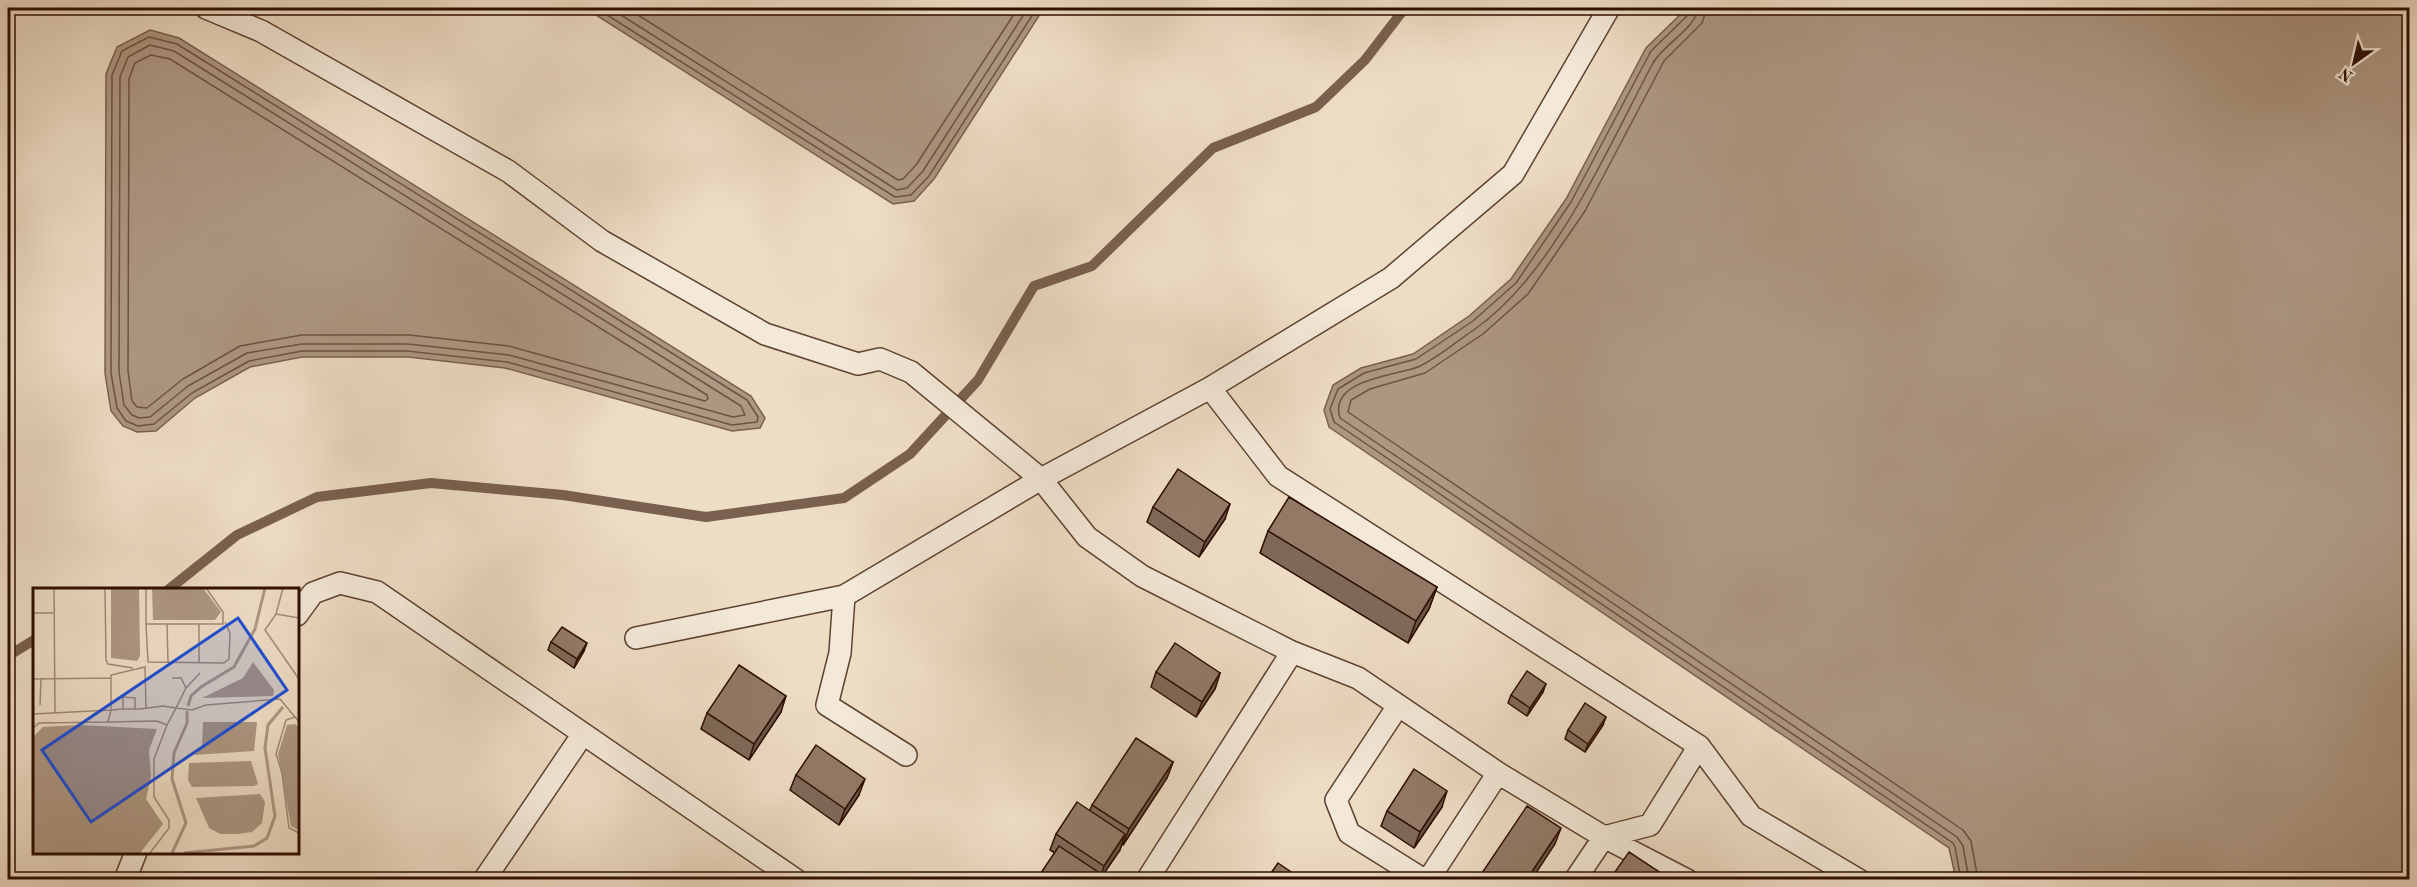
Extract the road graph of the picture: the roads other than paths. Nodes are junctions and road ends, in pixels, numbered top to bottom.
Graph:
1 (206, 8) edge
2 (1609, 8) edge
3 (1210, 388) junction
4 (1041, 479) junction
5 (844, 596) junction
6 (298, 614) edge
7 (636, 638) dead end
8 (1292, 652) junction
9 (1398, 706) junction
10 (583, 734) junction
11 (1699, 746) junction
12 (906, 755) dead end
13 (1498, 773) junction
14 (1604, 837) junction
15 (135, 854) edge
16 (125, 879) edge
17 (484, 879) edge
18 (796, 879) edge
19 (1148, 879) edge
20 (1426, 879) edge
21 (1575, 879) edge
22 (1687, 879) edge
23 (1859, 879) edge

1 - 4 lane
2 - 3 lane
3 - 4 lane
3 - 11 lane
4 - 5 lane
4 - 8 lane
5 - 7 lane
5 - 12 lane
6 - 10 lane
8 - 9 lane
8 - 19 lane
9 - 13 lane
9 - 20 lane
10 - 17 lane
10 - 18 lane
11 - 14 lane
11 - 23 lane
13 - 14 lane
13 - 20 lane
14 - 21 lane
14 - 22 lane
15 - 16 lane

